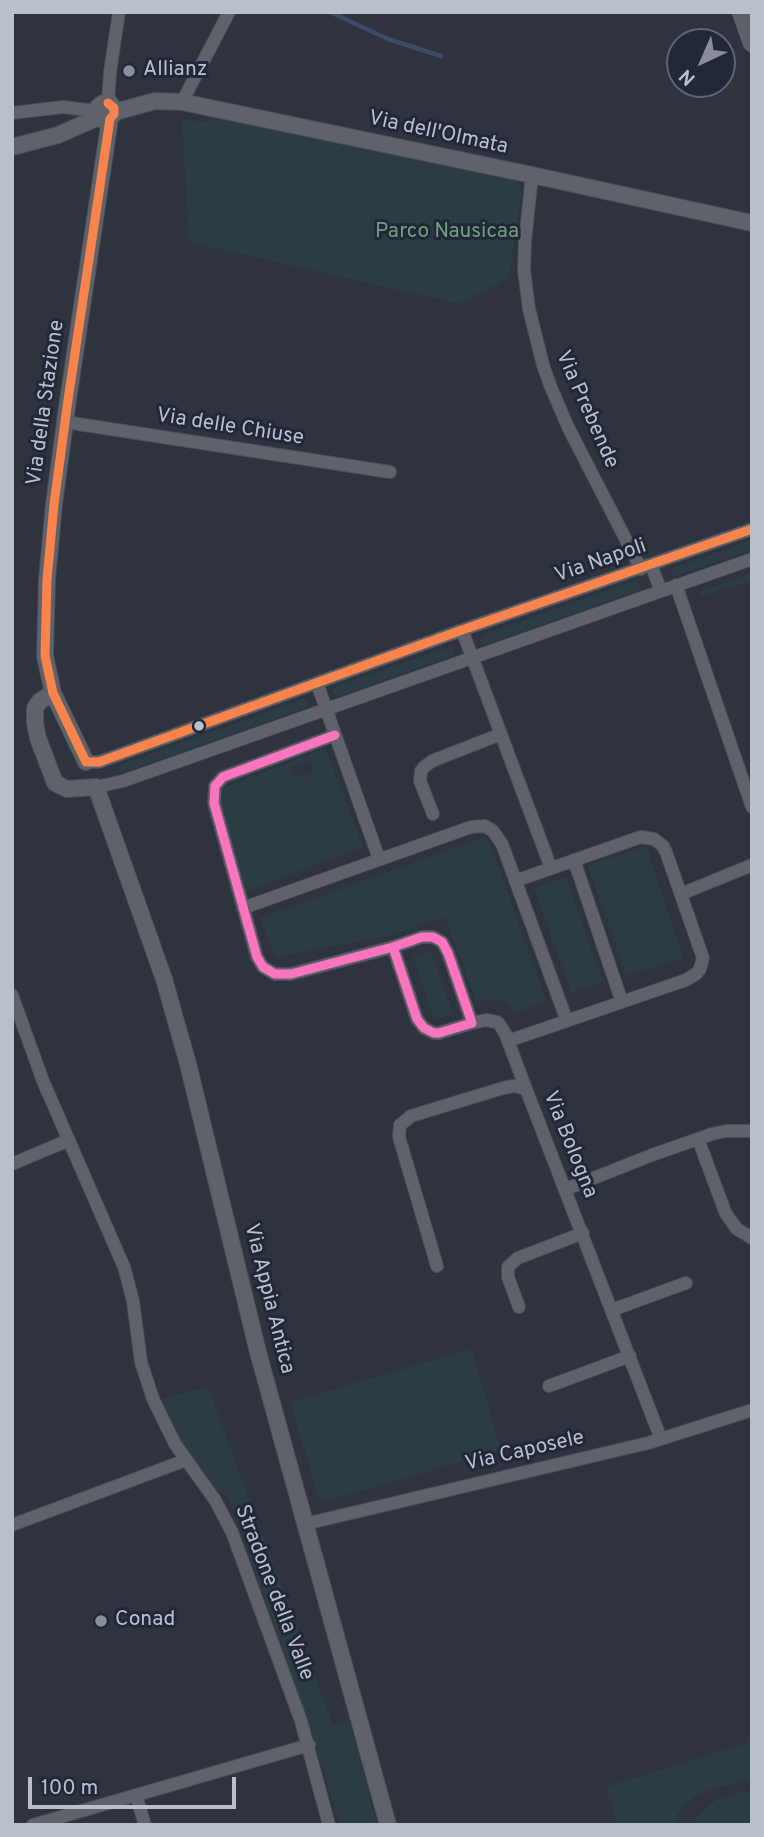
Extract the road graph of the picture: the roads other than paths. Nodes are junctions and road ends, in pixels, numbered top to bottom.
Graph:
1 (119, 12) edge
2 (229, 12) edge
3 (741, 12) edge
4 (752, 43) edge
5 (182, 102) junction
6 (106, 112) junction
7 (12, 113) edge
8 (12, 146) edge
9 (532, 175) junction
10 (752, 223) edge
11 (65, 422) junction
12 (390, 472) dead end
13 (752, 529) edge
14 (752, 559) edge
15 (646, 567) junction
16 (676, 585) junction
17 (661, 591) junction
18 (462, 630) junction
19 (472, 658) junction
20 (317, 683) junction
21 (53, 693) junction
22 (326, 710) junction
23 (501, 734) junction
24 (335, 735) junction
25 (86, 762) joint
26 (96, 787) junction
27 (752, 807) edge
28 (433, 814) dead end
29 (379, 859) junction
30 (574, 860) junction
31 (752, 865) edge
32 (551, 868) junction
33 (515, 881) junction
34 (681, 894) junction
35 (243, 908) junction
36 (393, 947) junction
37 (12, 995) edge
38 (622, 1002) junction
39 (567, 1021) junction
40 (472, 1023) junction
41 (508, 1041) junction
42 (526, 1089) junction
43 (752, 1131) edge
44 (698, 1139) junction
45 (69, 1140) junction
46 (12, 1164) edge
47 (566, 1189) junction
48 (583, 1233) junction
49 (752, 1238) edge
50 (437, 1266) dead end
51 (686, 1283) dead end
52 (519, 1307) dead end
53 (612, 1310) junction
54 (630, 1356) junction
55 (549, 1386) dead end
56 (752, 1410) edge
57 (661, 1439) junction
58 (186, 1460) junction
59 (305, 1524) junction
60 (12, 1525) edge
61 (309, 1745) junction
62 (136, 1795) junction
63 (33, 1825) edge
64 (145, 1825) edge
65 (329, 1825) edge
66 (388, 1825) edge

1 - 6 street
2 - 5 street
3 - 4 main road
5 - 6 street, Via dell'Olmata
5 - 9 street, Via dell'Olmata
6 - 7 street
6 - 8 street, Via dell'Olmata
6 - 11 street, Via della Stazione
9 - 10 street, Via dell'Olmata
9 - 15 street, Via Prebende
11 - 12 street, Via delle Chiuse
11 - 21 street, Via della Stazione
13 - 15 street, Via Napoli
14 - 16 street
15 - 17 street, Via Prebende
15 - 18 street, Via Napoli
16 - 17 street
16 - 27 street
17 - 19 street
18 - 19 street
18 - 20 street, Via Napoli
19 - 22 street
19 - 23 street
20 - 22 street
20 - 25 street, Via Napoli
21 - 25 street, Via della Stazione
21 - 26 street
22 - 24 street
22 - 26 street
23 - 28 street
23 - 32 street
24 - 29 street
24 - 35 street
26 - 59 street, Via Appia Antica
29 - 33 street
29 - 35 street
30 - 32 street
30 - 34 street
30 - 38 street
31 - 34 street
32 - 33 street
33 - 39 street
34 - 38 street
35 - 36 street
36 - 40 street
36 - 40 street
37 - 45 street, Stradone della Valle
38 - 39 street
39 - 41 street
40 - 41 street
41 - 42 street
42 - 47 street, Via Bologna
42 - 50 street, Via Bologna
43 - 44 street
44 - 47 street
44 - 49 street
45 - 46 street
45 - 58 street, Stradone della Valle
47 - 48 street, Via Bologna
48 - 52 street
48 - 53 street, Via Bologna
51 - 53 street
53 - 54 street, Via Bologna
54 - 55 street
54 - 57 street, Via Bologna
56 - 57 street, Via Caposele
57 - 59 street, Via Caposele
58 - 60 street
58 - 61 street, Stradone della Valle
59 - 66 street, Via Appia Antica
61 - 62 street
61 - 65 street, Stradone della Valle
62 - 63 street
62 - 64 street

